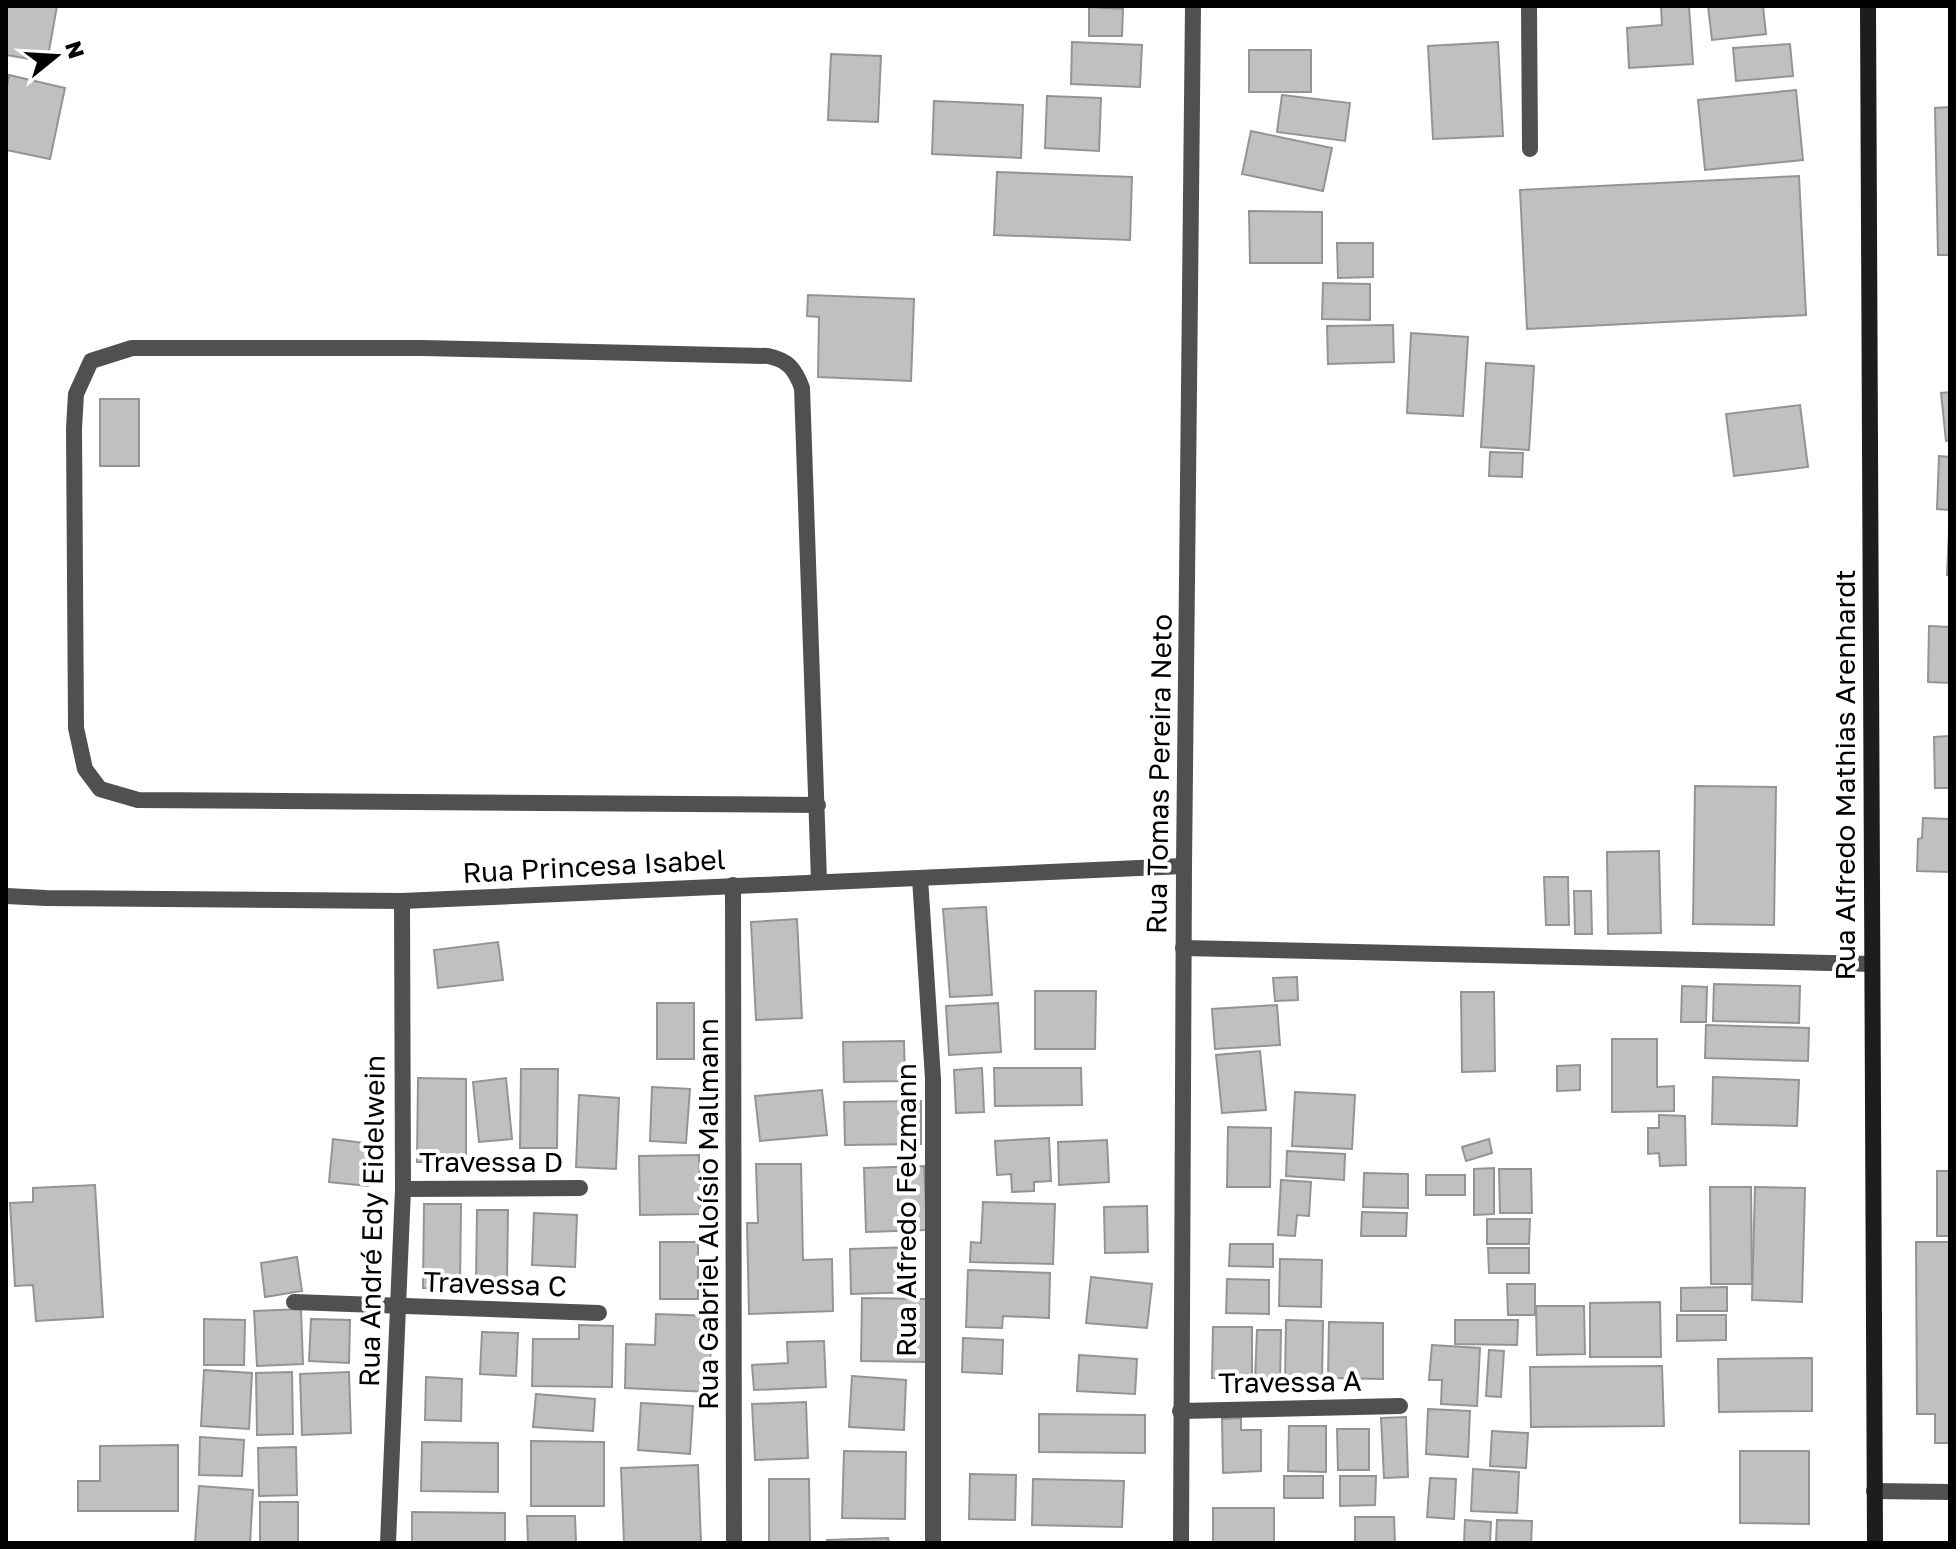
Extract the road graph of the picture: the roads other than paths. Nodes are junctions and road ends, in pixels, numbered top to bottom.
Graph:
1 (1193, 6) edge
2 (1529, 6) edge
3 (1868, 6) edge
4 (1530, 149) dead end
5 (818, 805) junction
6 (1184, 866) junction
7 (920, 878) junction
8 (819, 881) junction
9 (733, 885) junction
10 (6, 896) edge
11 (402, 901) junction
12 (1183, 948) junction
13 (1872, 964) junction
14 (580, 1188) dead end
15 (403, 1189) junction
16 (294, 1302) dead end
17 (398, 1307) junction
18 (599, 1313) dead end
19 (1400, 1406) dead end
20 (1180, 1411) junction
21 (1874, 1491) junction
22 (1950, 1492) edge
23 (388, 1543) edge
24 (734, 1543) edge
25 (933, 1543) edge
26 (1181, 1543) edge
27 (1875, 1543) edge

1 - 6 street, Rua Tomas Pereira Neto
2 - 4 street
3 - 13 main road, Rua Alfredo Mathias Arenhardt
5 - 5 street
5 - 8 street
6 - 7 street, Rua Princesa Isabel
6 - 12 street, Rua Tomas Pereira Neto
7 - 8 street, Rua Princesa Isabel
7 - 25 street, Rua Alfredo Felzmann
8 - 9 street, Rua Princesa Isabel
9 - 11 street, Rua Princesa Isabel
9 - 24 street, Rua Gabriel Aloísio Mallmann
10 - 11 street, Rua Princesa Isabel
11 - 15 street, Rua André Edy Eidelwein
12 - 13 street
12 - 20 street, Rua Tomas Pereira Neto
13 - 21 main road, Rua Alfredo Mathias Arenhardt
14 - 15 street, Travessa D
15 - 17 street, Rua André Edy Eidelwein
16 - 17 street, Travessa C
17 - 18 street, Travessa C
17 - 23 street, Rua André Edy Eidelwein
19 - 20 street, Travessa A
20 - 26 street, Rua Tomas Pereira Neto
21 - 22 street
21 - 27 main road, Rua Alfredo Mathias Arenhardt

